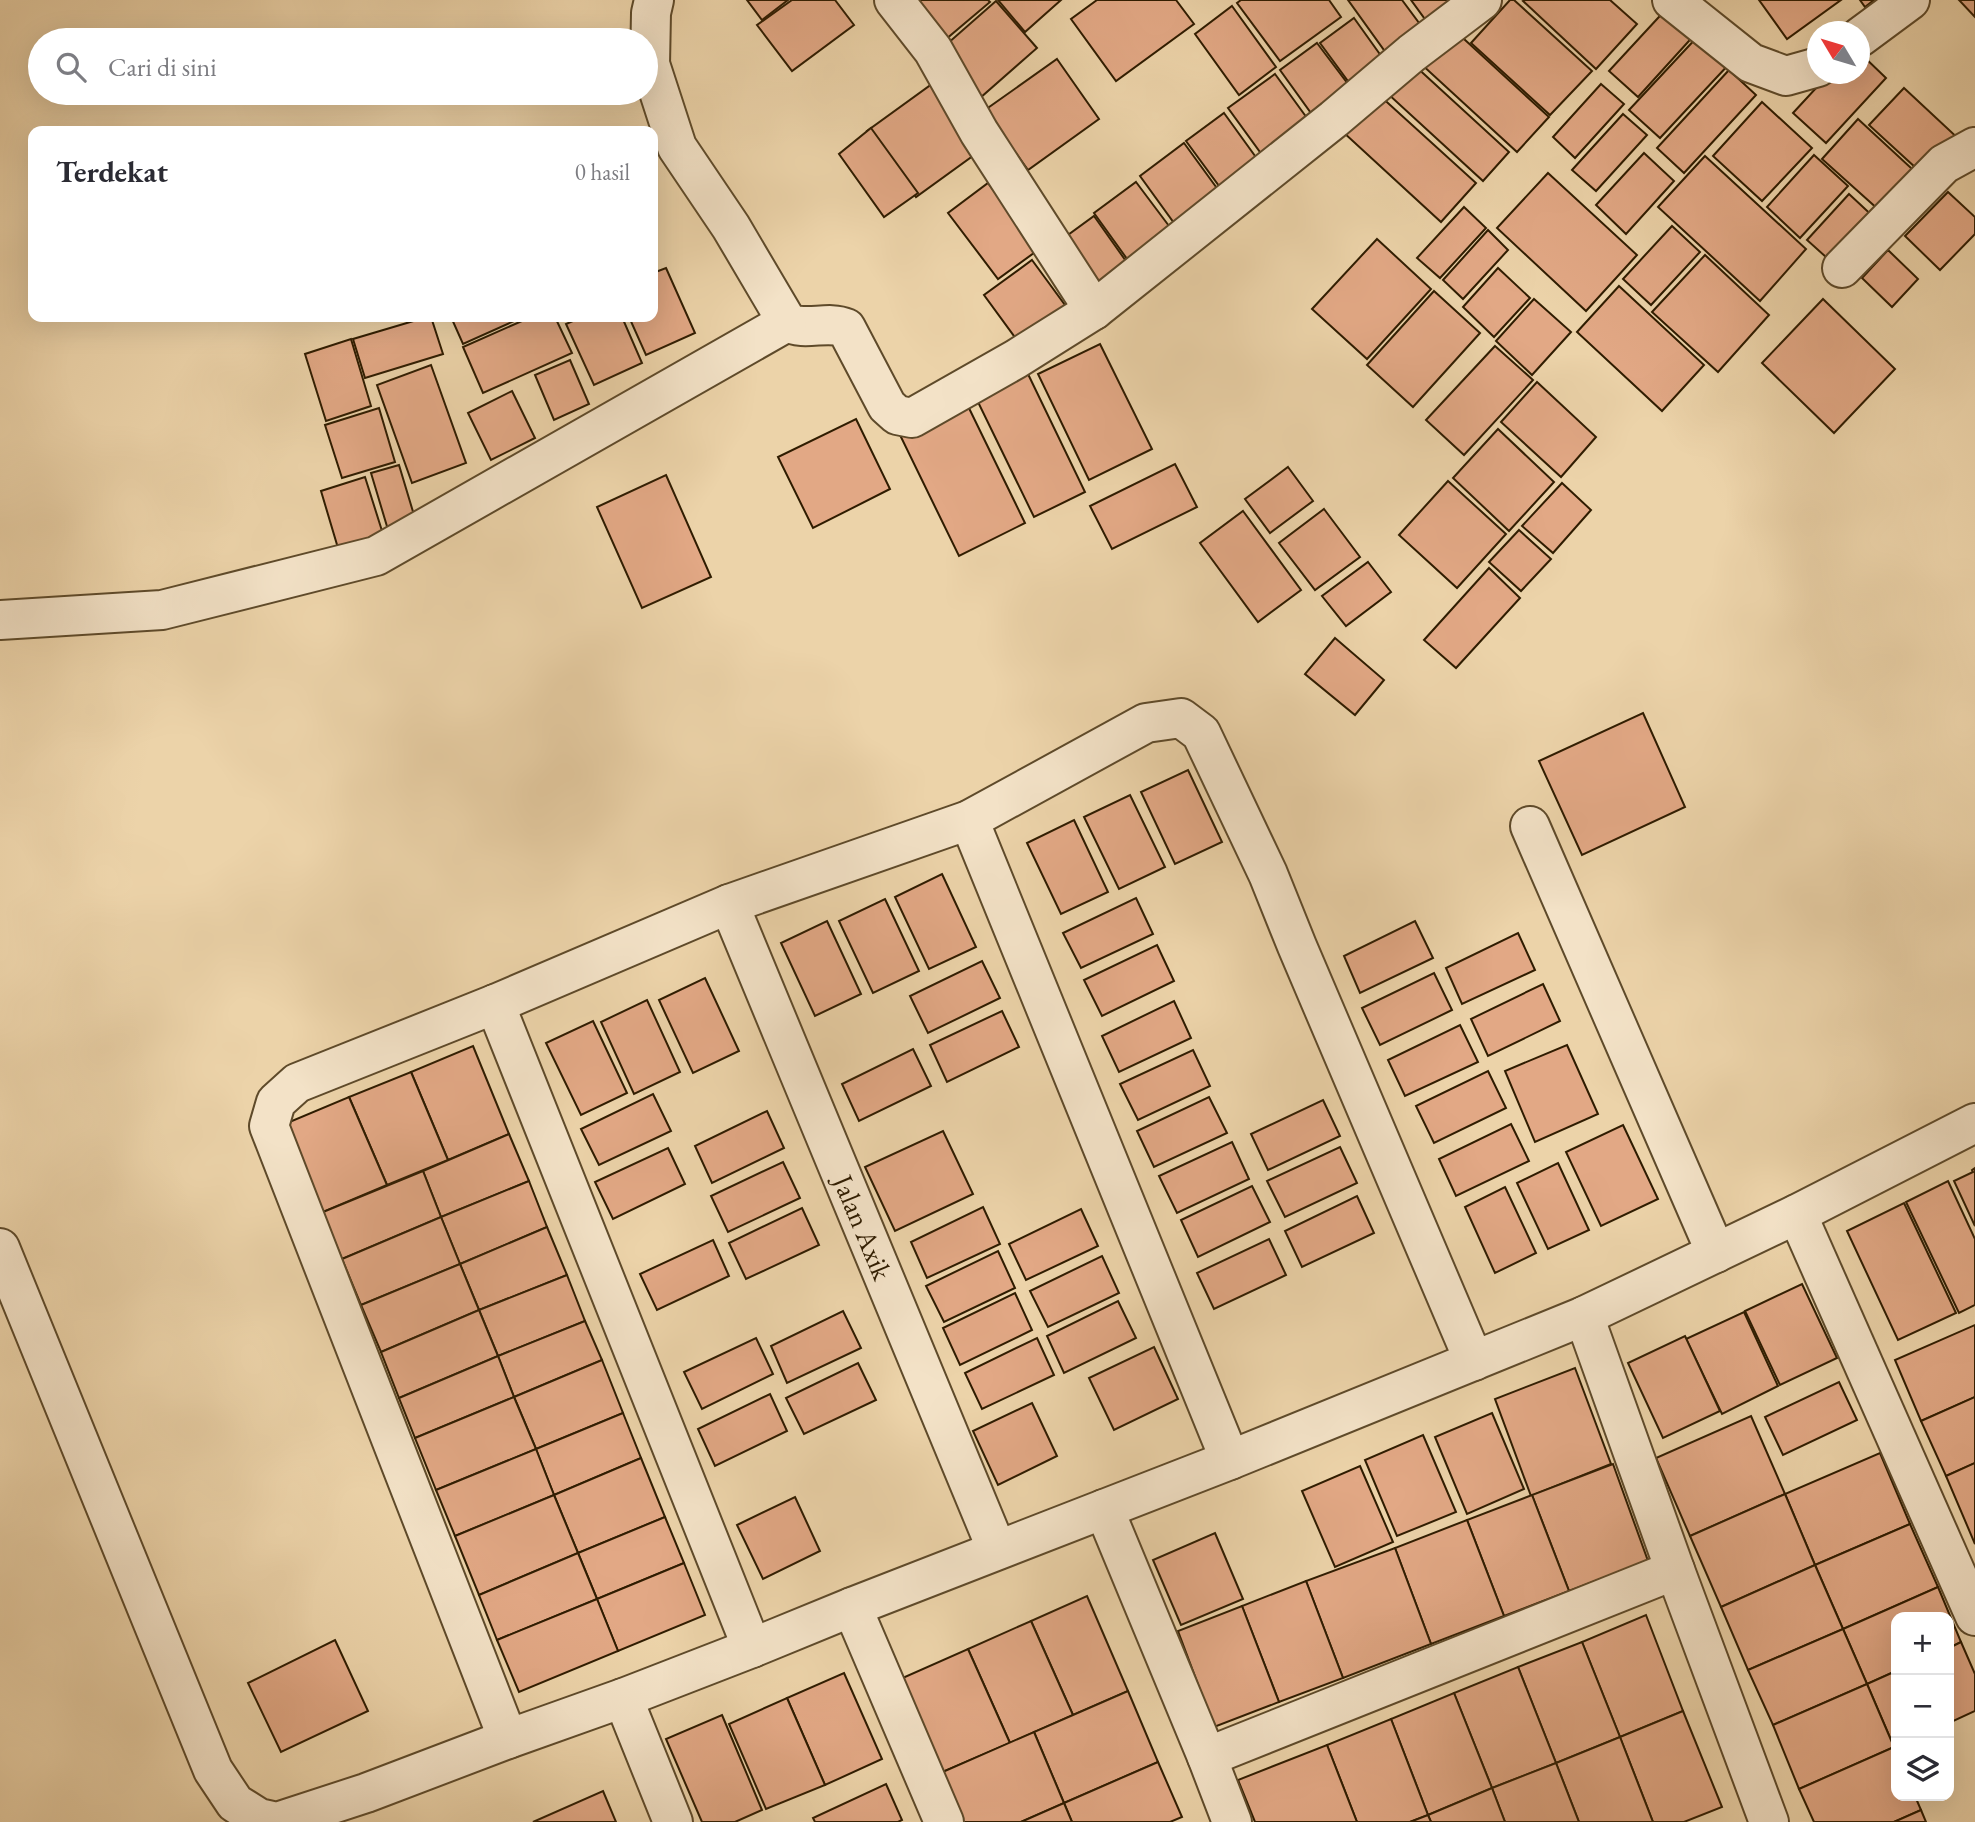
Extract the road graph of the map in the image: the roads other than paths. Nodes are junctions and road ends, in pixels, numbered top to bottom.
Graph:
1 (654, 0) edge
2 (894, 0) edge
3 (1482, 0) edge
4 (1672, 0) edge
5 (1910, 0) edge
6 (650, 28) edge
7 (1870, 30) edge
8 (1807, 70) edge
9 (658, 91) edge
10 (1975, 147) edge
11 (1842, 268) dead end
12 (1094, 310) junction
13 (787, 322) junction
14 (0, 620) edge
15 (970, 820) junction
16 (1530, 826) dead end
17 (729, 904) junction
18 (495, 1004) junction
19 (1975, 1123) edge
20 (1797, 1214) junction
21 (0, 1248) edge
22 (1716, 1253) junction
23 (1584, 1317) junction
24 (1474, 1361) junction
25 (1230, 1460) junction
26 (1104, 1509) junction
27 (997, 1550) junction
28 (1675, 1570) junction
29 (852, 1606) junction
30 (1975, 1616) edge
31 (752, 1648) junction
32 (623, 1699) junction
33 (508, 1739) junction
34 (1207, 1757) junction
35 (372, 1807) edge
36 (673, 1822) edge
37 (944, 1822) edge
38 (1232, 1822) edge
39 (1769, 1822) edge

1 - 6 street
2 - 12 street
3 - 12 street
4 - 8 street
5 - 7 street
9 - 13 street
10 - 11 street
12 - 13 street
13 - 14 street
15 - 17 street
15 - 24 street
15 - 25 street
16 - 22 street
17 - 18 street
17 - 27 street, Jalan Axik
18 - 31 street
18 - 33 street
19 - 20 street
20 - 22 street
20 - 30 street
21 - 35 street
22 - 23 street
23 - 24 street
23 - 28 street
24 - 25 street
25 - 26 street
26 - 27 street
26 - 34 street
27 - 29 street
28 - 34 street
28 - 39 street
29 - 31 street
29 - 37 street
31 - 32 street
32 - 33 street
32 - 36 street
33 - 35 street
34 - 38 street

